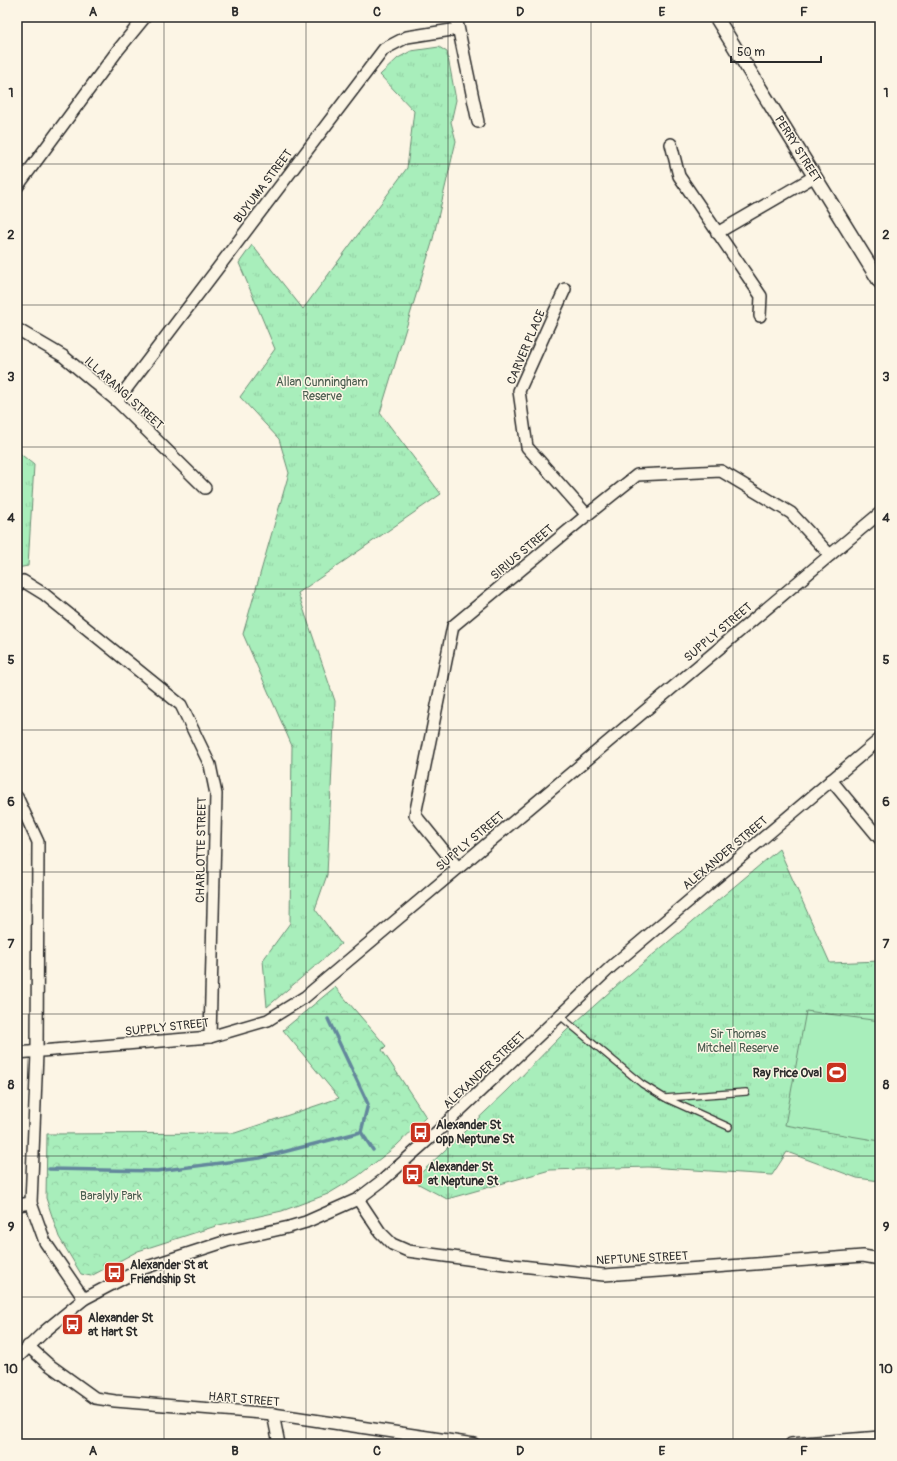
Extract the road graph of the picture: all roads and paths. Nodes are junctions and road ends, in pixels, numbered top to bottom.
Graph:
1 (135, 17) edge
2 (145, 17) edge
3 (456, 17) edge
4 (716, 17) edge
5 (458, 29) junction
6 (118, 50) junction
7 (478, 122) dead end
8 (670, 144) dead end
9 (815, 176) junction
10 (17, 187) edge
11 (717, 233) junction
12 (880, 282) edge
13 (565, 289) dead end
14 (760, 316) dead end
15 (17, 329) edge
16 (117, 401) junction
17 (205, 488) dead end
18 (880, 513) edge
19 (587, 514) junction
20 (830, 555) junction
21 (20, 583) edge
22 (880, 739) edge
23 (831, 780) junction
24 (17, 798) edge
25 (880, 839) edge
26 (458, 868) junction
27 (560, 1016) junction
28 (210, 1036) junction
29 (37, 1053) junction
30 (17, 1054) edge
31 (746, 1092) dead end
32 (665, 1098) junction
33 (729, 1127) dead end
34 (358, 1199) junction
35 (31, 1203) junction
36 (17, 1205) edge
37 (880, 1259) edge
38 (84, 1299) junction
39 (28, 1346) junction
40 (17, 1358) edge
41 (273, 1414) junction
42 (880, 1437) edge
43 (279, 1444) edge
44 (474, 1444) edge
45 (791, 1444) edge

1 - 6 street
2 - 6 street
3 - 5 street
4 - 9 street, PERRY STREET
5 - 7 street
5 - 16 street, BUYUMA STREET
6 - 10 street
8 - 11 street
9 - 11 street
9 - 12 street, PERRY STREET
11 - 14 street
13 - 19 street, CARVER PLACE
15 - 16 street, ILLARANGI STREET
16 - 17 street, ILLARANGI STREET
18 - 20 street, SUPPLY STREET
19 - 20 street, SIRIUS STREET
19 - 26 street, SIRIUS STREET
20 - 26 street, SUPPLY STREET
21 - 28 street, CHARLOTTE STREET
22 - 23 street, ALEXANDER STREET
23 - 25 street
23 - 27 street, ALEXANDER STREET
24 - 29 street
26 - 28 street, SUPPLY STREET
27 - 32 lane
27 - 34 street, ALEXANDER STREET
28 - 29 street, SUPPLY STREET
29 - 30 street, SUPPLY STREET
29 - 35 street
31 - 32 lane
32 - 33 lane
34 - 37 street, NEPTUNE STREET
34 - 38 street, ALEXANDER STREET
35 - 36 street
35 - 38 street
38 - 39 street, ALEXANDER STREET
39 - 40 street, ALEXANDER STREET
39 - 41 street, HART STREET
41 - 43 street
41 - 44 street, HART STREET
42 - 45 street

